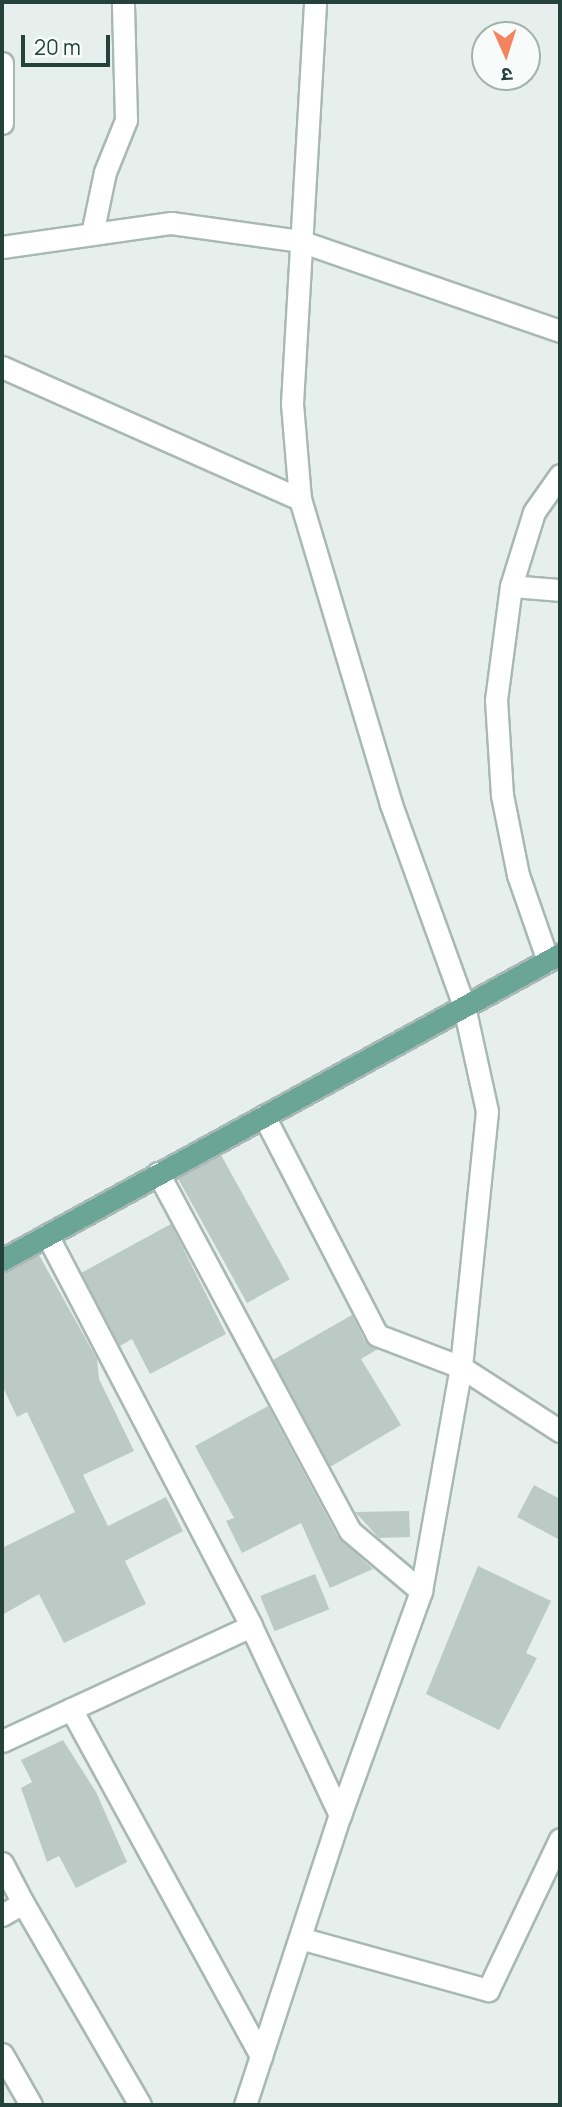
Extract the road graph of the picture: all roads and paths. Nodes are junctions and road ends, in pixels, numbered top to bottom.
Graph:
1 (122, 2) edge
2 (315, 2) edge
3 (2, 63) edge
4 (2, 123) edge
5 (92, 234) junction
6 (300, 241) junction
7 (2, 247) edge
8 (560, 331) edge
9 (2, 367) edge
10 (560, 475) edge
11 (300, 499) junction
12 (511, 586) junction
13 (560, 590) edge
14 (554, 958) edge
15 (464, 1006) junction
16 (264, 1116) junction
17 (158, 1174) junction
18 (47, 1235) junction
19 (2, 1260) edge
20 (461, 1367) junction
21 (560, 1431) edge
22 (421, 1591) junction
23 (251, 1626) junction
24 (71, 1709) junction
25 (2, 1741) edge
26 (340, 1815) junction
27 (560, 1839) edge
28 (2, 1863) edge
29 (23, 1903) junction
30 (2, 1915) edge
31 (303, 1939) junction
32 (2, 2054) edge
33 (261, 2056) junction
34 (32, 2105) edge
35 (140, 2105) edge
36 (245, 2105) edge

1 - 5 street
2 - 6 street
3 - 4 street
5 - 6 street
5 - 7 street
6 - 8 street
6 - 11 street
9 - 11 street
10 - 12 street
11 - 15 street
12 - 13 street
12 - 14 street
14 - 15 main road
15 - 16 main road
15 - 20 street
16 - 17 main road
16 - 20 street
17 - 18 main road
17 - 22 street
18 - 19 main road
18 - 23 street
20 - 21 street
20 - 22 street
22 - 26 street
23 - 24 street
23 - 26 street
24 - 25 street
24 - 33 street
26 - 31 street
27 - 31 street
28 - 29 street
29 - 30 street
29 - 35 street
31 - 33 street
32 - 34 street
33 - 36 street

